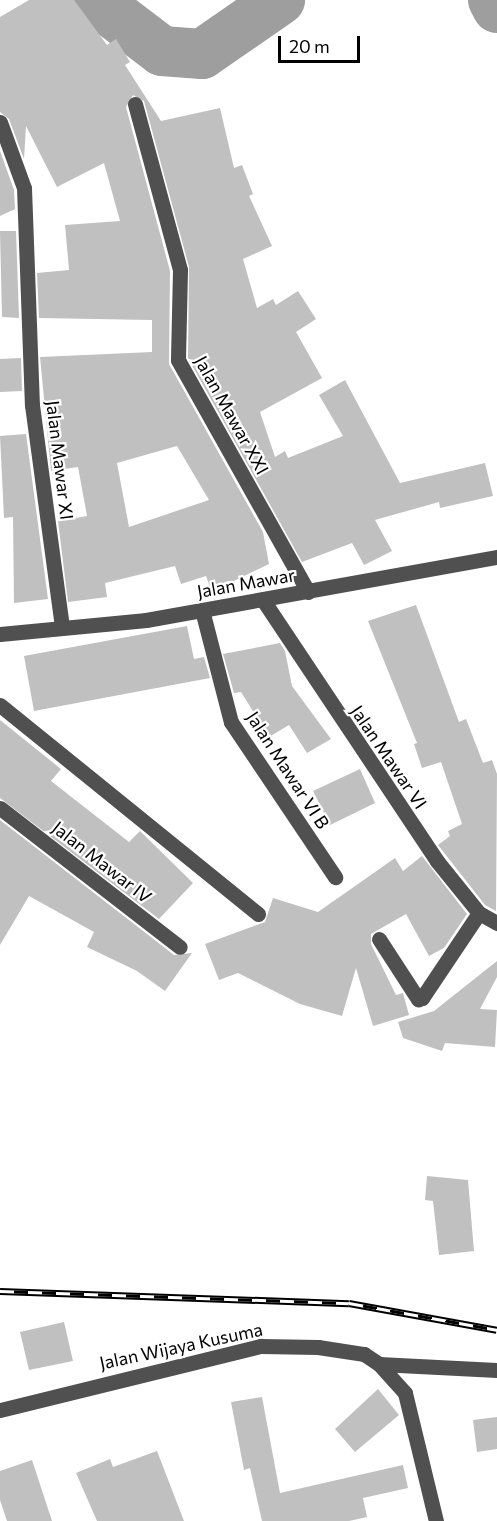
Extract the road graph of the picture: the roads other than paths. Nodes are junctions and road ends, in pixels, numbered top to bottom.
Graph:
1 (135, 104) dead end
2 (0, 122) edge
3 (497, 557) edge
4 (308, 592) junction
5 (262, 600) junction
6 (202, 610) junction
7 (62, 627) junction
8 (0, 634) edge
9 (0, 705) edge
10 (0, 808) edge
11 (335, 876) dead end
12 (479, 913) junction
13 (258, 914) dead end
14 (497, 923) edge
15 (379, 939) dead end
16 (180, 947) dead end
17 (379, 1364) junction
18 (497, 1370) edge
19 (0, 1410) edge
20 (436, 1521) edge

1 - 4 street, Jalan Mawar XXI
2 - 7 street, Jalan Mawar XI
3 - 4 street, Jalan Mawar
4 - 5 street, Jalan Mawar
5 - 6 street, Jalan Mawar
5 - 12 street, Jalan Mawar VI
6 - 7 street, Jalan Mawar
6 - 11 street, Jalan Mawar VI B
7 - 8 street, Jalan Mawar
9 - 13 street
10 - 16 street, Jalan Mawar IV
12 - 14 street, Jalan Mawar VI
12 - 15 street
17 - 18 street
17 - 19 street, Jalan Wijaya Kusuma
17 - 20 street, Jalan Wijaya Kusuma

